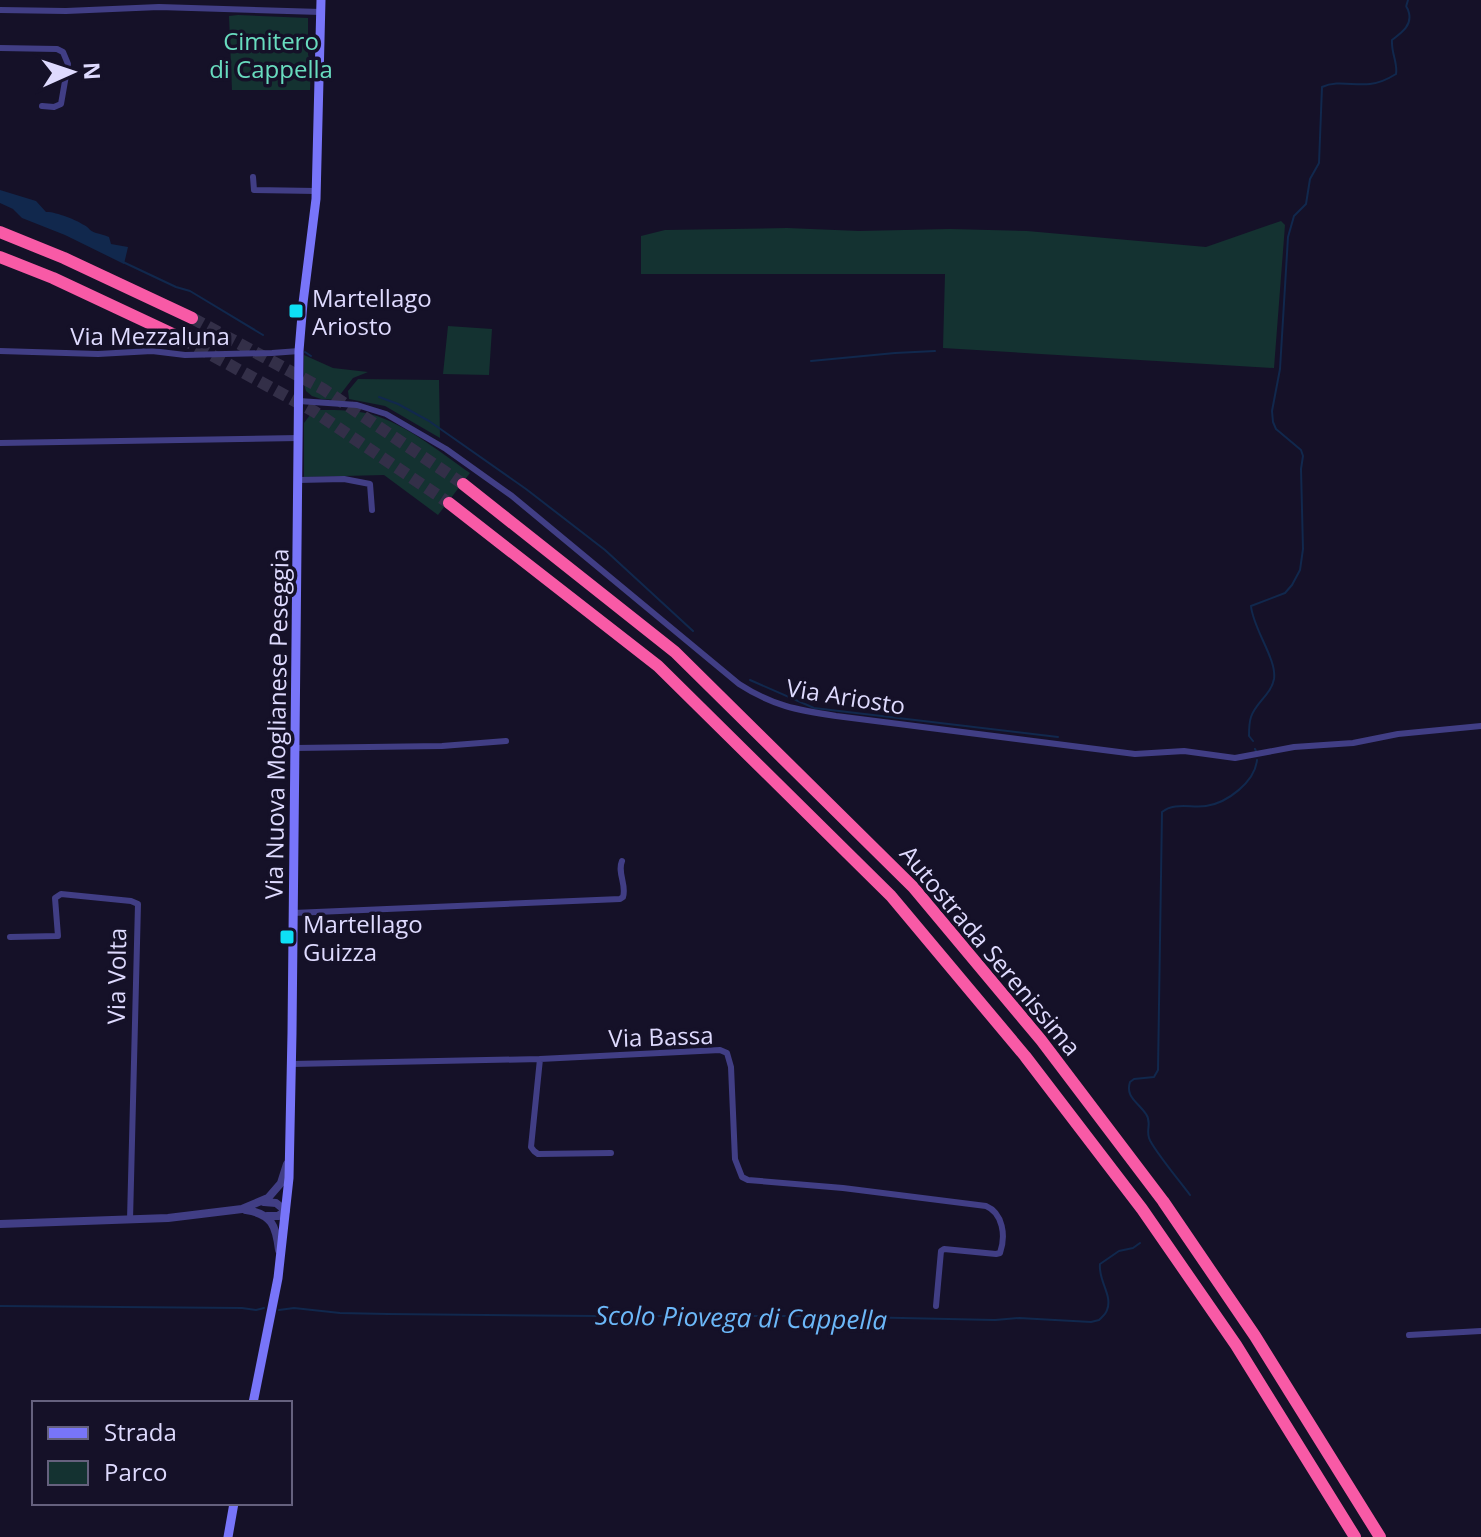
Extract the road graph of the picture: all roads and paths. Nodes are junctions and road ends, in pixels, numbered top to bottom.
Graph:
1 (321, 0) edge
2 (0, 10) edge
3 (321, 12) junction
4 (0, 48) edge
5 (42, 106) dead end
6 (253, 177) dead end
7 (316, 191) junction
8 (0, 232) edge
9 (0, 257) edge
10 (192, 318) tunnel mouth
11 (181, 338) tunnel mouth
12 (0, 351) edge
13 (299, 351) junction
14 (299, 401) junction
15 (299, 438) junction
16 (0, 443) edge
17 (298, 480) junction
18 (463, 484) tunnel mouth
19 (449, 503) tunnel mouth
20 (372, 510) dead end
21 (1481, 726) edge
22 (506, 741) dead end
23 (295, 748) junction
24 (622, 861) dead end
25 (293, 913) junction
26 (10, 937) dead end
27 (540, 1059) junction
28 (292, 1064) junction
29 (611, 1153) dead end
30 (289, 1157) junction
31 (263, 1202) junction
32 (242, 1209) junction
33 (286, 1211) junction
34 (266, 1216) junction
35 (130, 1220) junction
36 (0, 1224) edge
37 (280, 1263) junction
38 (936, 1306) dead end
39 (1481, 1331) edge
40 (1409, 1335) dead end
41 (253, 1401) edge
42 (234, 1505) edge
43 (228, 1537) edge
44 (1355, 1537) edge
45 (1380, 1537) edge

1 - 3 main road, Via Nuova Moglianese Peseggia
2 - 3 street
3 - 7 main road, Via Nuova Moglianese Peseggia
4 - 5 street
6 - 7 street
7 - 13 main road, Via Nuova Moglianese Peseggia
8 - 10 highway
9 - 11 highway
12 - 13 street, Via Mezzaluna
13 - 14 main road, Via Nuova Moglianese Peseggia
14 - 15 main road, Via Nuova Moglianese Peseggia
14 - 21 street, Via Ariosto
15 - 16 street
15 - 17 main road, Via Nuova Moglianese Peseggia
17 - 20 street
17 - 23 main road, Via Nuova Moglianese Peseggia
18 - 45 highway, Autostrada Serenissima
19 - 44 highway, Autostrada Serenissima
22 - 23 street
23 - 25 main road, Via Nuova Moglianese Peseggia
24 - 25 street
25 - 28 main road, Via Nuova Moglianese Peseggia
26 - 35 street, Via Volta
27 - 28 street, Via Bassa
27 - 29 street
27 - 38 street, Via Bassa
28 - 30 main road, Via Nuova Moglianese Peseggia
30 - 31 street
30 - 33 main road, Via Nuova Moglianese Peseggia
31 - 32 street
31 - 33 street
32 - 34 street
32 - 35 street
33 - 34 street
33 - 37 main road, Via Nuova Moglianese Peseggia
34 - 37 street
35 - 36 street
37 - 41 main road, Via Nuova Moglianese Peseggia
39 - 40 street
42 - 43 main road

